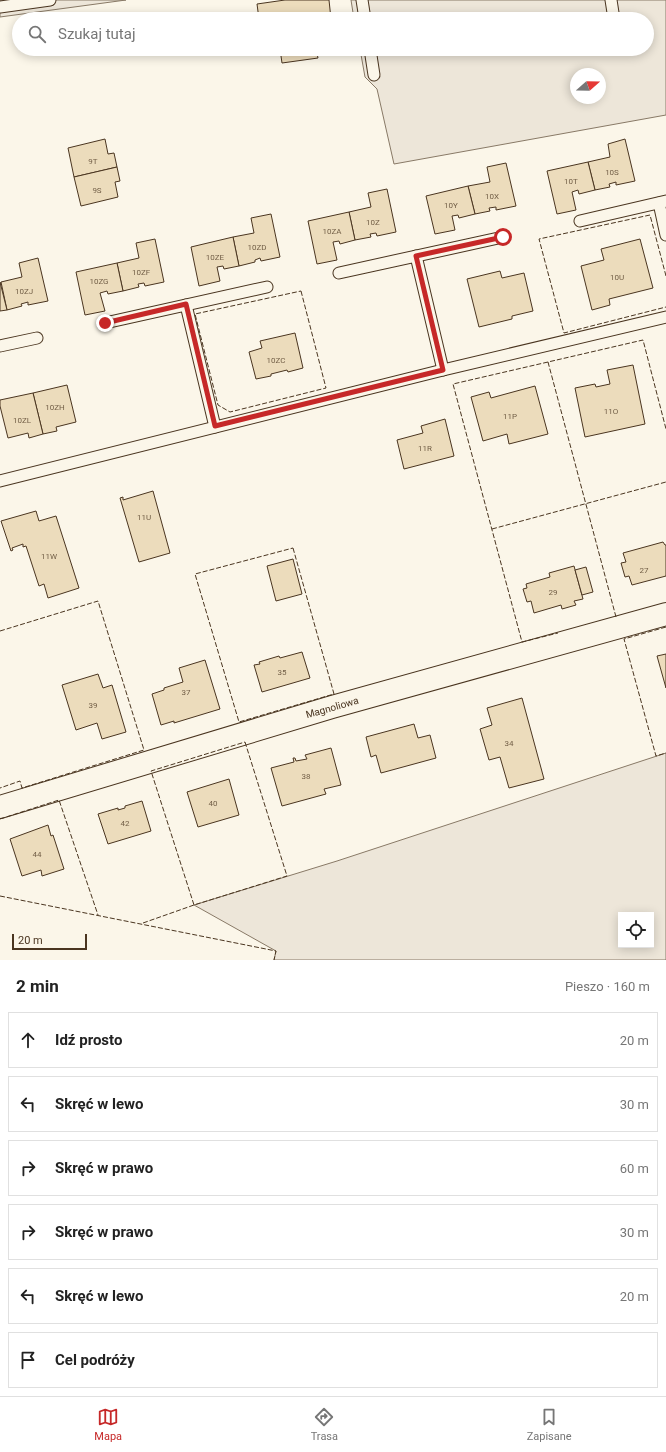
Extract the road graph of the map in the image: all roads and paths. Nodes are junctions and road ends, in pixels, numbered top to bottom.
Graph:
1 (50, 0) edge
2 (362, 0) edge
3 (611, 0) edge
4 (0, 7) edge
5 (364, 12) edge
6 (613, 12) edge
7 (371, 56) edge
8 (374, 75) dead end
9 (662, 202) edge
10 (580, 221) dead end
11 (666, 235) edge
12 (503, 237) dead end
13 (416, 256) junction
14 (339, 273) dead end
15 (268, 287) dead end
16 (186, 304) junction
17 (666, 317) edge
18 (105, 323) dead end
19 (37, 338) dead end
20 (0, 346) edge
21 (443, 370) junction
22 (215, 426) junction
23 (0, 481) edge
24 (666, 614) edge
25 (0, 807) edge

1 - 4 lane
2 - 5 lane
3 - 6 lane
7 - 8 lane
9 - 10 lane
9 - 11 lane
12 - 13 lane
13 - 14 lane
13 - 21 lane
15 - 16 lane
16 - 18 lane
16 - 22 lane
17 - 21 lane
19 - 20 lane
21 - 22 lane
22 - 23 lane
24 - 25 street, Magnoliowa

